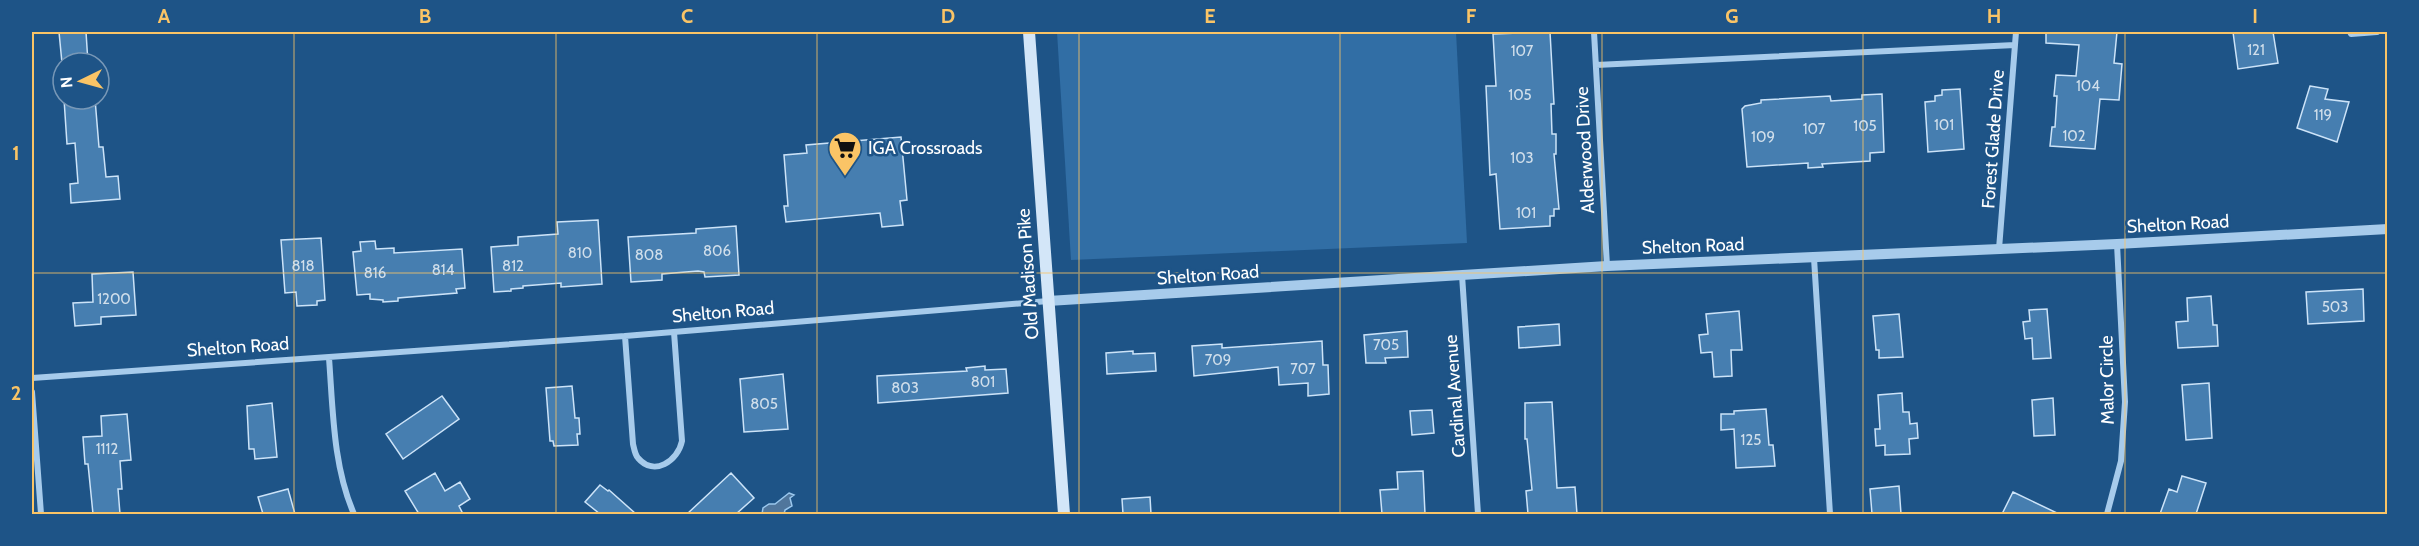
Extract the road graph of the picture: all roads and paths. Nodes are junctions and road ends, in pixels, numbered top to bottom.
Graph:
1 (1029, 32) edge
2 (1594, 32) edge
3 (2016, 32) edge
4 (2350, 32) edge
5 (2377, 32) edge
6 (2015, 45) junction
7 (1596, 65) junction
8 (2388, 229) edge
9 (2117, 244) junction
10 (1999, 249) junction
11 (1814, 258) junction
12 (1607, 266) junction
13 (1462, 275) junction
14 (1048, 301) junction
15 (674, 332) junction
16 (625, 336) junction
17 (329, 358) junction
18 (32, 378) edge
19 (32, 392) edge
20 (41, 514) edge
21 (354, 514) edge
22 (1064, 514) edge
23 (1478, 514) edge
24 (1830, 514) edge
25 (2107, 514) edge

1 - 14 main road, Old Madison Pike
2 - 7 street, Alderwood Drive
3 - 6 street, Forest Glade Drive
4 - 5 street
6 - 7 street
6 - 10 street, Forest Glade Drive
7 - 12 street, Alderwood Drive
8 - 9 street, Shelton Road
9 - 10 street, Shelton Road
9 - 25 street, Malor Circle
10 - 11 street, Shelton Road
11 - 12 street, Shelton Road
11 - 24 street
12 - 13 street, Shelton Road
13 - 14 street, Shelton Road
13 - 23 street, Cardinal Avenue
14 - 15 street, Shelton Road
14 - 22 main road, Old Madison Pike
15 - 16 street, Shelton Road
15 - 16 street
16 - 17 street, Shelton Road
17 - 18 street, Shelton Road
17 - 21 street
19 - 20 street

